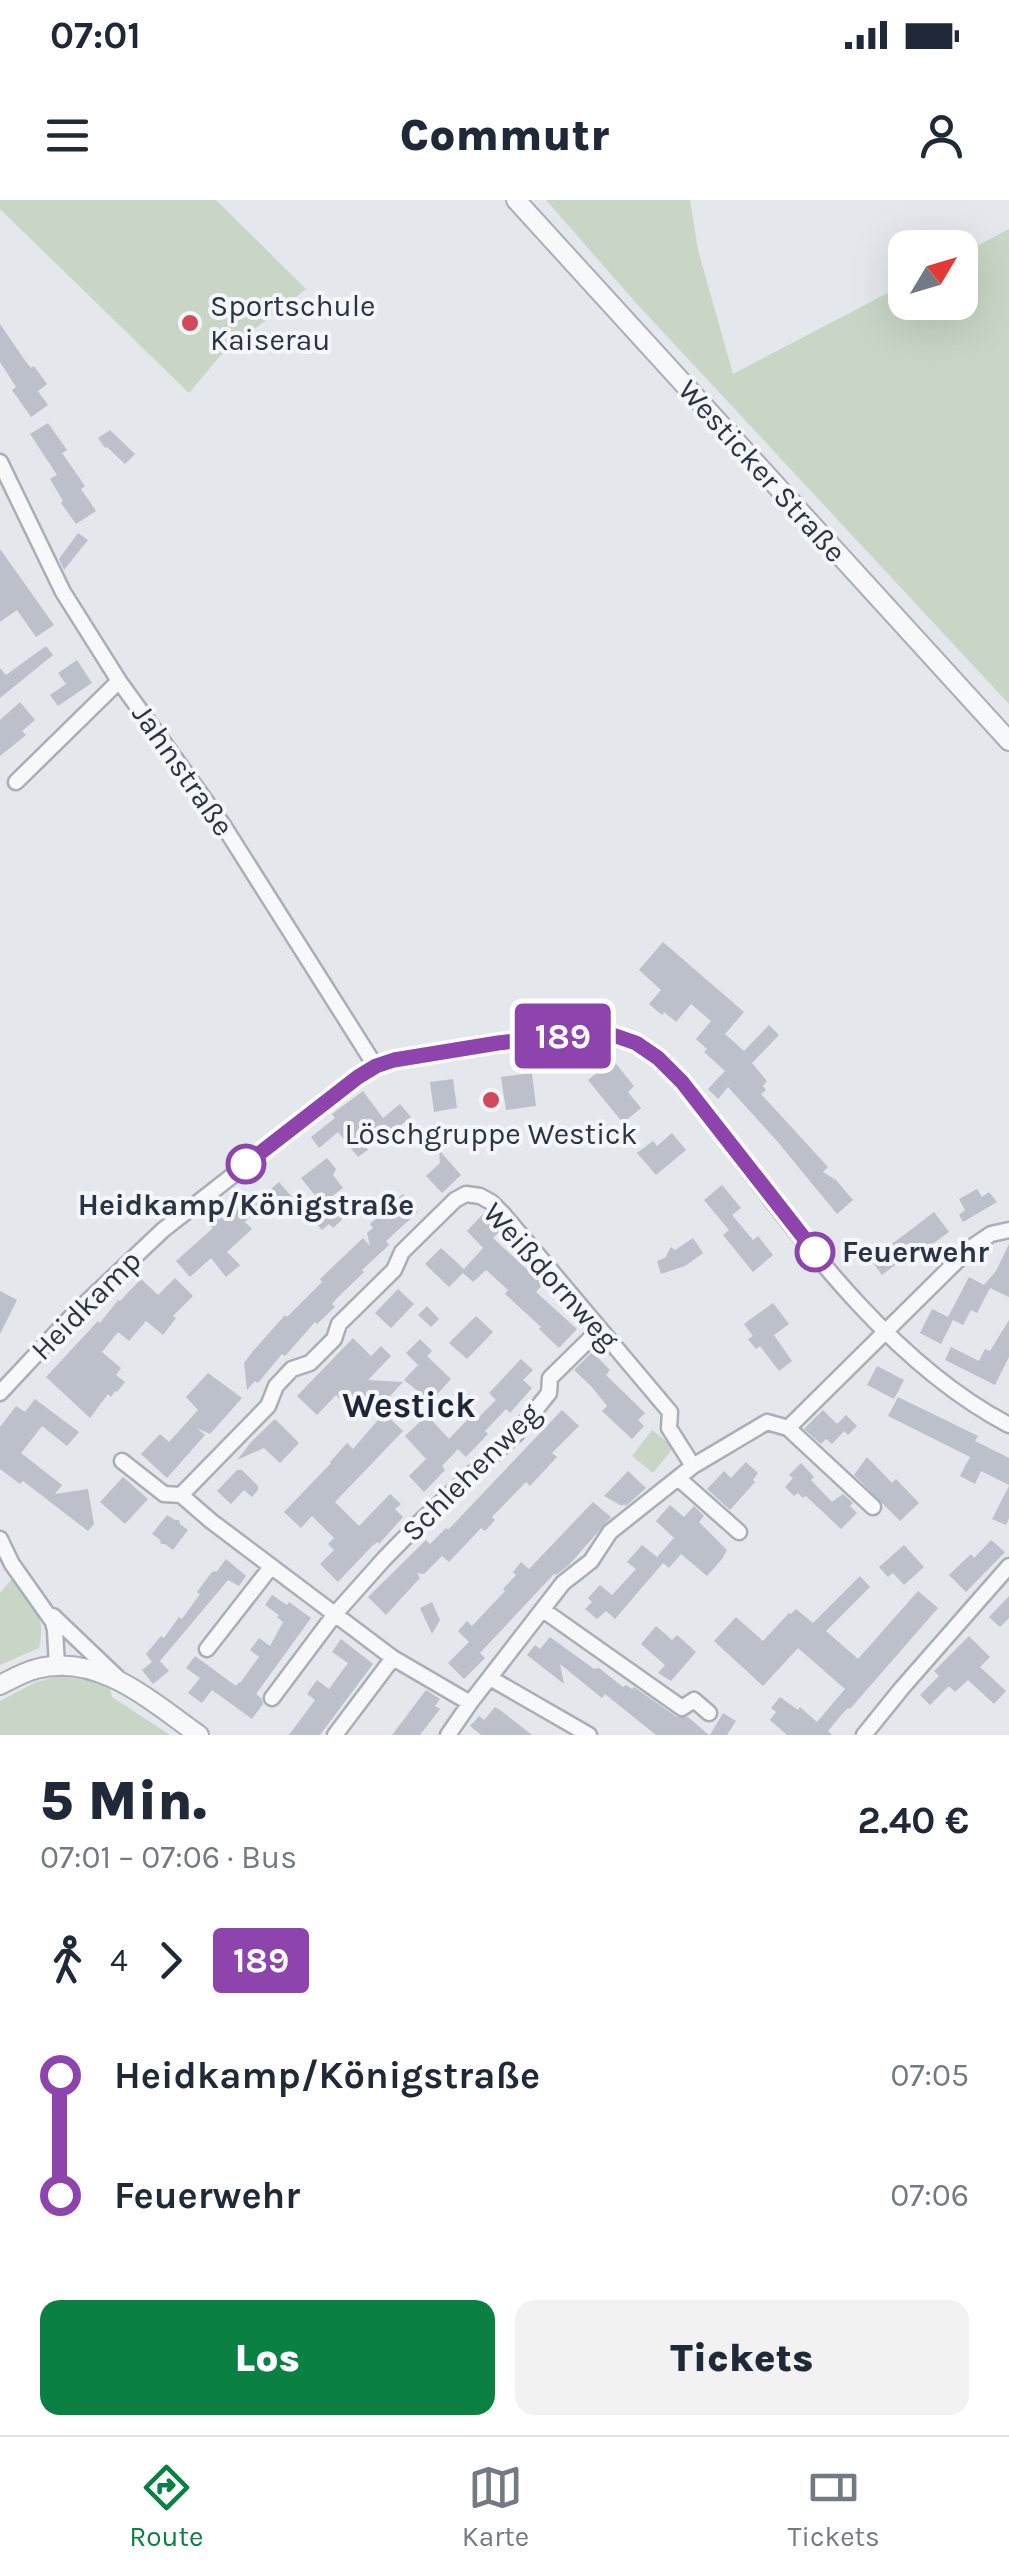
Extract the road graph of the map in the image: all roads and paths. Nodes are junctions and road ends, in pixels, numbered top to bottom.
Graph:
1 (516, 200) edge
2 (1, 466) edge
3 (119, 681) junction
4 (1009, 741) edge
5 (16, 782) dead end
6 (376, 1066) junction
7 (1009, 1230) edge
8 (600, 1329) junction
9 (885, 1331) junction
10 (0, 1393) edge
11 (1009, 1425) edge
12 (788, 1428) junction
13 (122, 1461) dead end
14 (693, 1466) junction
15 (678, 1478) junction
16 (181, 1495) junction
17 (873, 1507) dead end
18 (739, 1532) dead end
19 (0, 1539) edge
20 (1009, 1566) edge
21 (272, 1567) junction
22 (544, 1610) junction
23 (48, 1612) junction
24 (334, 1614) junction
25 (207, 1649) dead end
26 (393, 1658) junction
27 (57, 1666) junction
28 (490, 1678) junction
29 (125, 1684) junction
30 (0, 1685) edge
31 (272, 1698) dead end
32 (470, 1703) junction
33 (709, 1712) dead end
34 (199, 1735) edge
35 (335, 1735) edge
36 (448, 1735) edge
37 (589, 1735) edge
38 (864, 1735) edge

1 - 4 street, Westicker Straße
2 - 3 street, Jahnstraße
3 - 5 street
3 - 6 street, Jahnstraße
6 - 9 street, Heidkamp
6 - 10 street, Heidkamp
7 - 9 street
8 - 14 street, Weißdornweg
8 - 16 street, Weißdornweg
8 - 24 street, Schlehenweg
9 - 11 street, Heidkamp
9 - 12 street
12 - 14 street
12 - 17 street
13 - 16 street
14 - 15 street
15 - 18 street
15 - 22 street
16 - 21 street
19 - 23 street
20 - 38 street
21 - 24 street
21 - 25 street
22 - 28 street
22 - 33 street
23 - 27 street
23 - 29 street
24 - 26 street
24 - 31 street
26 - 32 street
26 - 35 street
27 - 29 street
27 - 30 street
28 - 32 street
28 - 37 street
29 - 34 street
32 - 36 street

